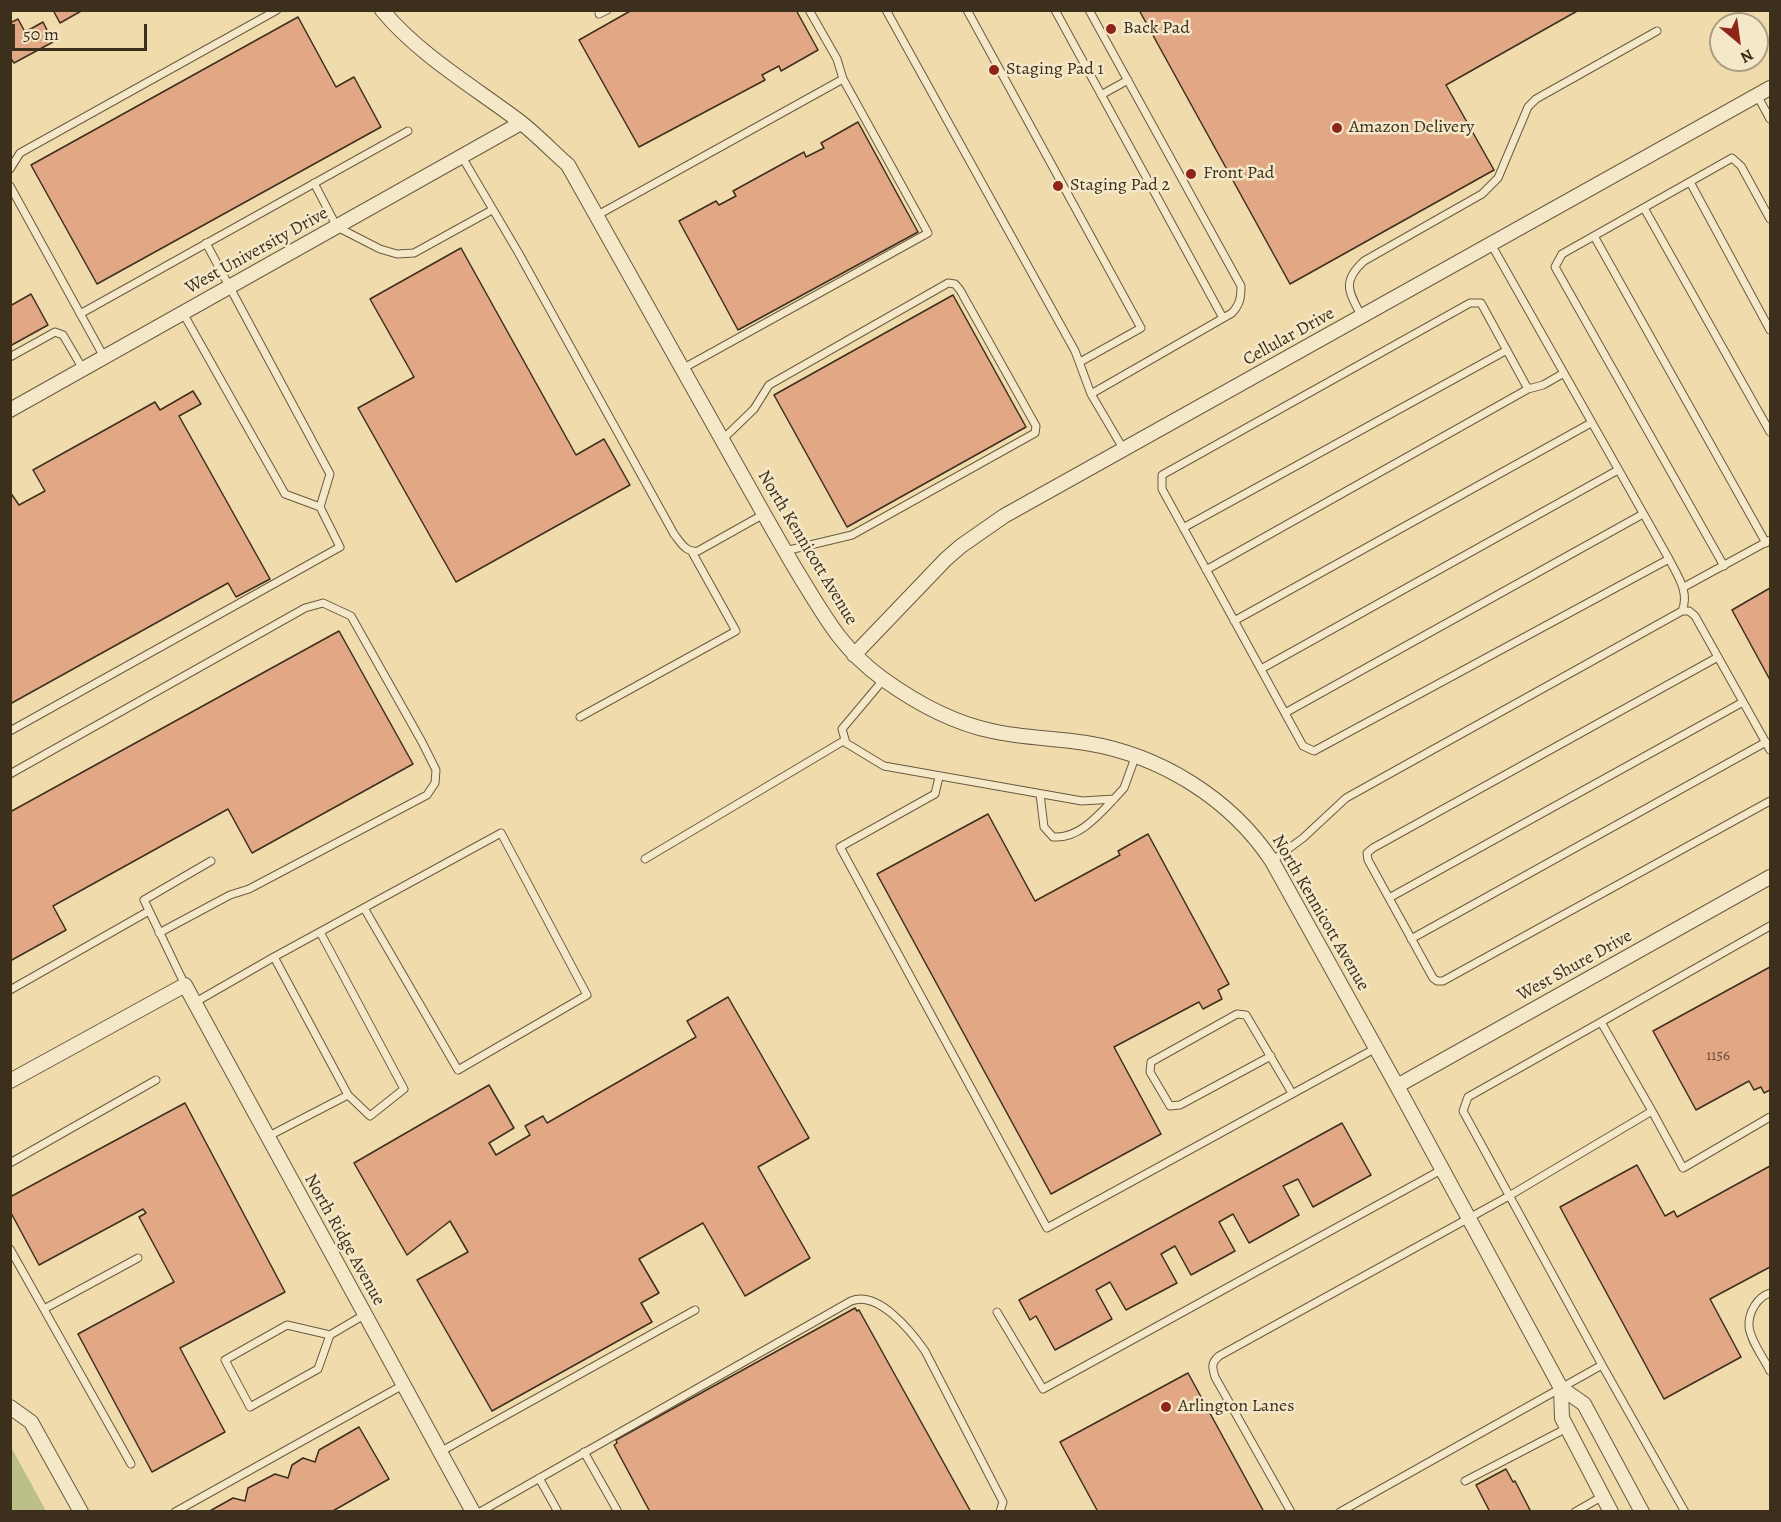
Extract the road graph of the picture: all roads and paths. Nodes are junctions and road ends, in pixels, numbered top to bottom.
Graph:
1 (277, 10) edge
2 (382, 10) edge
3 (607, 10) edge
4 (809, 10) edge
5 (886, 10) edge
6 (967, 10) edge
7 (1055, 10) edge
8 (1089, 10) edge
9 (599, 14) dead end
10 (1657, 31) dead end
11 (843, 79) junction
12 (1128, 80) junction
13 (1770, 88) edge
14 (1101, 95) junction
15 (1757, 95) junction
16 (1770, 119) edge
17 (521, 123) junction
18 (408, 131) dead end
19 (462, 157) junction
20 (10, 169) edge
21 (1690, 182) junction
22 (314, 183) junction
23 (10, 186) edge
24 (1644, 208) junction
25 (492, 210) junction
26 (596, 216) junction
27 (1770, 219) edge
28 (337, 227) junction
29 (1594, 236) junction
30 (206, 243) junction
31 (1491, 244) junction
32 (229, 287) junction
33 (183, 313) junction
34 (80, 314) junction
35 (1362, 317) junction
36 (1223, 318) junction
37 (1770, 330) edge
38 (1507, 350) junction
39 (10, 357) edge
40 (104, 357) junction
41 (1080, 362) junction
42 (83, 369) junction
43 (682, 369) junction
44 (1564, 373) junction
45 (1528, 389) junction
46 (1091, 394) junction
47 (10, 410) edge
48 (1592, 423) junction
49 (1770, 432) edge
50 (722, 440) junction
51 (1124, 450) junction
52 (1618, 470) junction
53 (320, 507) junction
54 (764, 514) junction
55 (1643, 514) junction
56 (1183, 528) junction
57 (1768, 542) edge
58 (785, 551) junction
59 (692, 552) junction
60 (1669, 559) junction
61 (1724, 566) junction
62 (1206, 570) junction
63 (1683, 587) junction
64 (1682, 611) junction
65 (1234, 621) junction
66 (854, 655) junction
67 (1718, 657) junction
68 (1261, 669) junction
69 (884, 680) junction
70 (1743, 702) junction
71 (1285, 713) junction
72 (580, 717) dead end
73 (10, 731) edge
74 (845, 740) junction
75 (1766, 742) junction
76 (1770, 750) edge
77 (1136, 755) junction
78 (10, 774) edge
79 (939, 777) junction
80 (1040, 794) junction
81 (1114, 800) junction
82 (1770, 801) edge
83 (645, 860) dead end
84 (211, 861) dead end
85 (1272, 861) junction
86 (1770, 877) edge
87 (1389, 898) junction
88 (364, 908) junction
89 (149, 911) junction
90 (1770, 926) edge
91 (320, 932) junction
92 (159, 933) junction
93 (1411, 939) junction
94 (274, 957) junction
95 (184, 985) junction
96 (10, 990) edge
97 (194, 1003) junction
98 (1601, 1022) junction
99 (1376, 1048) junction
100 (1270, 1056) junction
101 (156, 1080) dead end
102 (10, 1081) edge
103 (1397, 1086) junction
104 (1292, 1093) junction
105 (348, 1095) junction
106 (1652, 1111) junction
107 (1770, 1117) edge
108 (267, 1137) junction
109 (10, 1163) edge
110 (1443, 1169) junction
111 (1509, 1196) junction
112 (1469, 1217) junction
113 (10, 1249) edge
114 (138, 1258) dead end
115 (1770, 1293) edge
116 (44, 1309) junction
117 (695, 1310) dead end
118 (997, 1312) dead end
119 (364, 1315) junction
120 (330, 1335) junction
121 (1602, 1365) junction
122 (1770, 1371) edge
123 (403, 1386) junction
124 (1560, 1388) junction
125 (10, 1407) edge
126 (1567, 1428) junction
127 (440, 1452) junction
128 (584, 1452) junction
129 (131, 1464) dead end
130 (539, 1478) junction
131 (1465, 1481) dead end
132 (1603, 1496) junction
133 (81, 1512) edge
134 (174, 1512) edge
135 (473, 1512) edge
136 (480, 1512) edge
137 (558, 1512) edge
138 (618, 1512) edge
139 (1000, 1512) edge
140 (1291, 1512) edge
141 (1340, 1512) edge
142 (1575, 1512) edge
143 (1611, 1512) edge
144 (1642, 1512) edge
145 (1685, 1512) edge

1 - 20 lane
2 - 17 street, North Kennicott Avenue
3 - 9 lane
4 - 11 lane
5 - 41 lane
6 - 41 lane
7 - 14 lane
8 - 12 lane
10 - 35 lane
11 - 26 lane
11 - 43 lane
12 - 14 lane
12 - 36 lane
13 - 15 street, Cellular Drive
14 - 36 lane
15 - 16 lane
15 - 31 street, Cellular Drive
17 - 19 street, West University Drive
17 - 26 street, North Kennicott Avenue
18 - 22 lane
19 - 25 lane
19 - 28 street, West University Drive
21 - 24 lane
21 - 27 lane
21 - 37 lane
22 - 28 lane
22 - 30 lane
23 - 34 lane
24 - 29 lane
24 - 49 lane
25 - 28 lane
25 - 59 lane
26 - 43 street, North Kennicott Avenue
28 - 32 street, West University Drive
29 - 57 lane
29 - 61 lane
30 - 32 lane
30 - 34 lane
31 - 35 street, Cellular Drive
31 - 44 lane
32 - 33 street, West University Drive
32 - 53 lane
33 - 40 street, West University Drive
33 - 53 lane
34 - 40 lane
35 - 51 street, Cellular Drive
36 - 46 lane
38 - 45 lane
38 - 56 lane
38 - 56 lane
39 - 42 lane
40 - 42 street, West University Drive
41 - 46 lane
42 - 47 street, West University Drive
43 - 50 street, North Kennicott Avenue
44 - 45 lane
44 - 48 lane
45 - 62 lane
46 - 51 lane
48 - 52 lane
48 - 65 lane
50 - 54 street, North Kennicott Avenue
50 - 58 lane
51 - 66 street, Cellular Drive
52 - 55 lane
52 - 68 lane
53 - 73 lane
54 - 58 street, North Kennicott Avenue
54 - 59 lane
55 - 60 lane
55 - 71 lane
56 - 62 lane
57 - 61 lane
58 - 66 street, North Kennicott Avenue
59 - 72 lane
60 - 63 lane
60 - 71 lane
61 - 63 lane
62 - 65 lane
63 - 64 lane
64 - 67 lane
64 - 85 lane
65 - 68 lane
66 - 69 street, North Kennicott Avenue
67 - 70 lane
67 - 87 lane
68 - 71 lane
69 - 74 lane
69 - 77 street, North Kennicott Avenue
70 - 75 lane
70 - 87 lane
74 - 79 lane
74 - 83 lane
75 - 76 lane
75 - 93 lane
77 - 81 lane
77 - 85 street, North Kennicott Avenue
78 - 92 lane
79 - 80 lane
79 - 104 lane
80 - 81 lane
80 - 81 lane
82 - 93 lane
84 - 89 lane
85 - 99 street, North Kennicott Avenue
86 - 103 street, West Shure Drive
87 - 93 lane
88 - 88 lane
88 - 91 lane
89 - 92 lane
89 - 96 lane
90 - 98 lane
91 - 94 lane
91 - 105 lane
92 - 95 lane
94 - 97 lane
94 - 105 lane
95 - 97 street, North Ridge Avenue
95 - 102 street
97 - 108 street, North Ridge Avenue
98 - 106 lane
98 - 111 lane
99 - 103 street, North Kennicott Avenue
99 - 104 lane
100 - 100 lane
100 - 104 lane
101 - 109 lane
103 - 110 street, North Kennicott Avenue
105 - 108 lane
106 - 107 lane
106 - 111 lane
108 - 119 street, North Ridge Avenue
110 - 112 street, North Kennicott Avenue
110 - 118 lane
111 - 112 lane
111 - 121 lane
112 - 124 street, North Kennicott Avenue
112 - 140 lane
113 - 116 lane
114 - 116 lane
115 - 122 lane
116 - 129 lane
117 - 127 lane
119 - 120 lane
119 - 123 street, North Ridge Avenue
120 - 120 lane
121 - 124 lane
121 - 145 lane
123 - 127 street, North Ridge Avenue
123 - 134 lane
124 - 126 street, North Kennicott Avenue
124 - 141 lane
124 - 144 street, North Kennicott Avenue
125 - 133 street
126 - 131 lane
126 - 132 street, North Kennicott Avenue
127 - 135 street, North Ridge Avenue
128 - 130 lane
128 - 138 lane
128 - 139 lane
130 - 136 lane
130 - 137 lane
132 - 142 lane
132 - 143 street, North Kennicott Avenue

